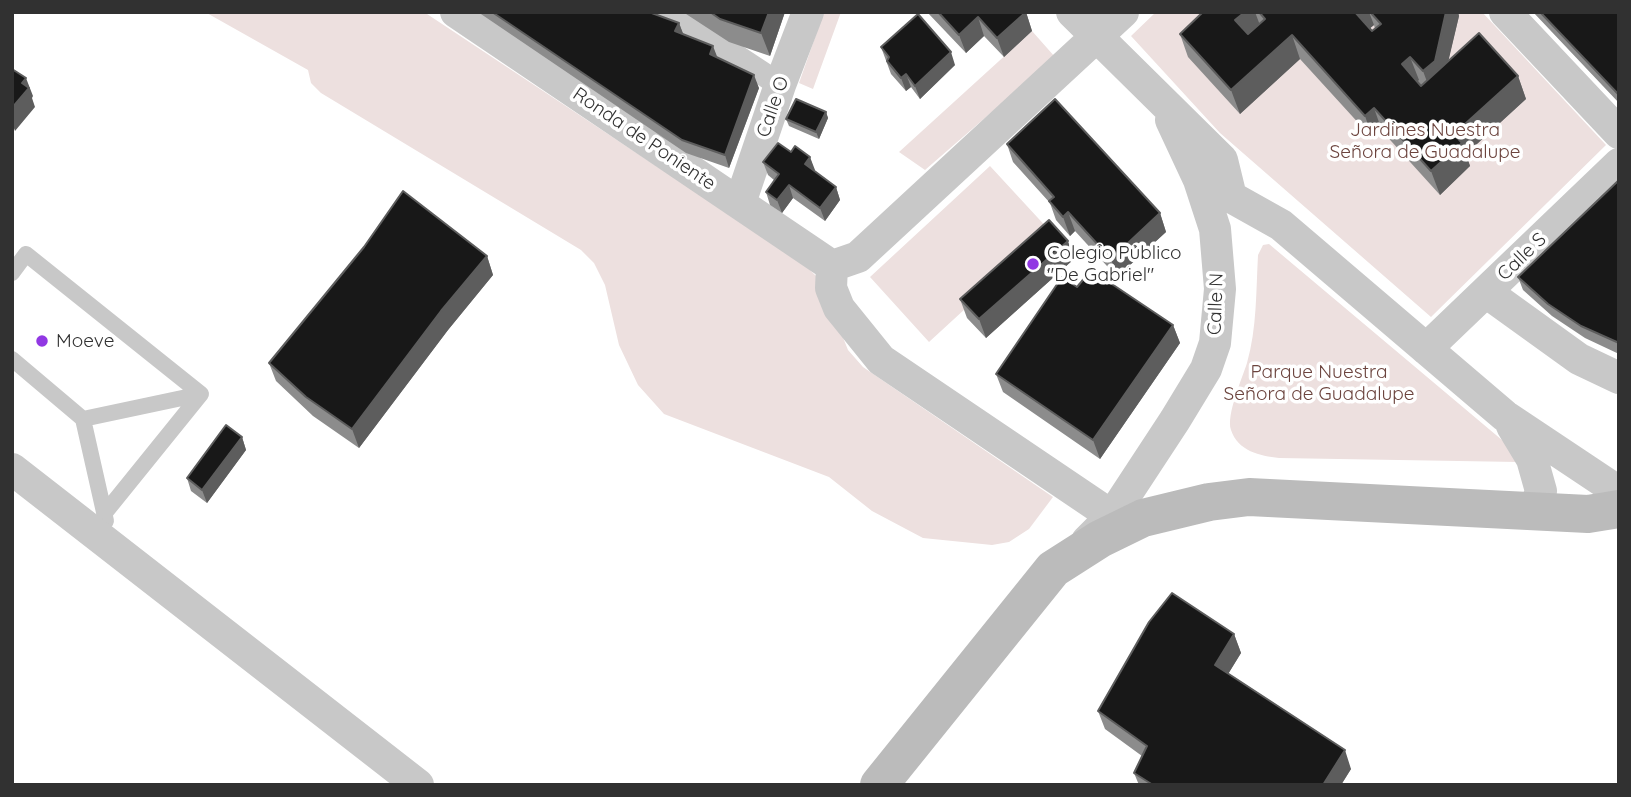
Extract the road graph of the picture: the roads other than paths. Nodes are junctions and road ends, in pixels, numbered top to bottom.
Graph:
1 (456, 12) edge
2 (669, 12) edge
3 (808, 12) edge
4 (1072, 12) edge
5 (1123, 12) edge
6 (1505, 12) edge
7 (1096, 36) junction
8 (780, 85) junction
9 (1619, 133) edge
10 (1619, 164) edge
11 (1219, 200) junction
12 (740, 203) junction
13 (1266, 217) junction
14 (1232, 239) junction
15 (832, 266) junction
16 (12, 273) edge
17 (1486, 292) junction
18 (1216, 343) junction
19 (1426, 349) junction
20 (12, 359) edge
21 (1619, 378) edge
22 (201, 394) junction
23 (1505, 416) junction
24 (83, 419) junction
25 (12, 469) edge
26 (1619, 492) edge
27 (1619, 509) edge
28 (1105, 511) junction
29 (1534, 511) junction
30 (104, 514) junction
31 (116, 550) junction
32 (1066, 560) junction
33 (418, 785) edge
34 (879, 785) edge

1 - 12 street, Ronda de Poniente
2 - 8 street
3 - 8 street, Calle O
4 - 7 street, Calle N
5 - 7 street
6 - 9 street
7 - 11 street, Calle N
7 - 15 street
8 - 12 street, Calle O
10 - 17 street, Calle S
11 - 13 street
11 - 14 street
11 - 18 street, Calle N
12 - 15 street, Ronda de Poniente
13 - 14 street
13 - 19 street
14 - 18 street
15 - 28 street
16 - 22 lane
17 - 19 street, Calle S
17 - 21 street
18 - 28 street, Calle N
19 - 23 street
20 - 24 lane
22 - 24 lane
22 - 30 lane
23 - 26 street
23 - 29 street
24 - 30 lane
25 - 31 street
27 - 29 main road
28 - 32 street, Calle N
29 - 32 main road
30 - 31 lane
31 - 33 street
32 - 34 main road

